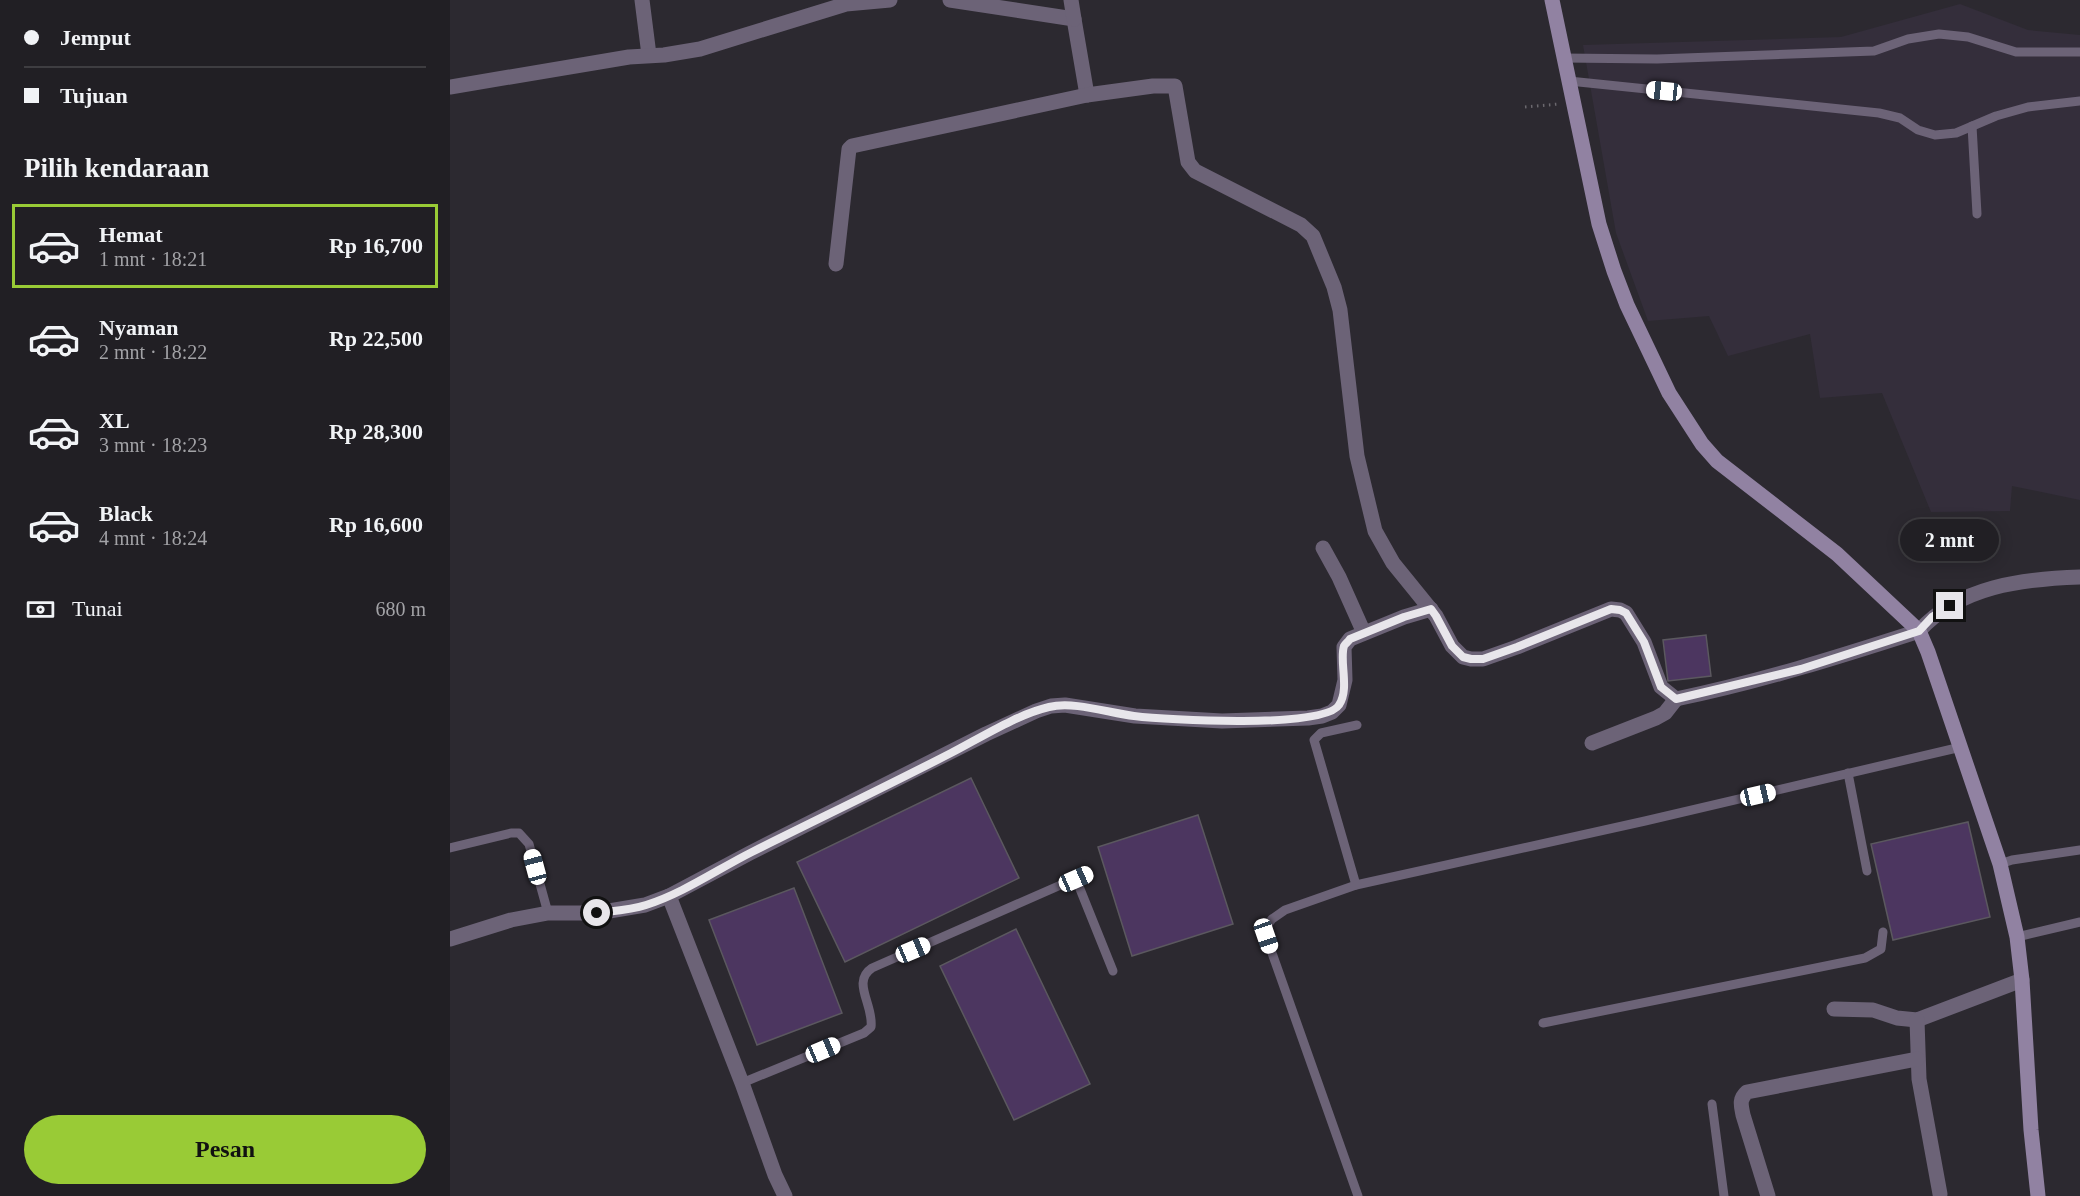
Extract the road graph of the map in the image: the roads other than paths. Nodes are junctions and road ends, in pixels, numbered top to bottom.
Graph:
1 (642, 0) edge
2 (890, 0) edge
3 (950, 0) edge
4 (1071, 0) edge
5 (1552, 0) edge
6 (1074, 19) junction
7 (2080, 52) edge
8 (649, 55) junction
9 (1563, 58) junction
10 (1569, 81) junction
11 (450, 87) edge
12 (1087, 95) junction
13 (2080, 101) edge
14 (1972, 126) junction
15 (1977, 214) dead end
16 (836, 264) dead end
17 (1323, 548) dead end
18 (2080, 578) edge
19 (1431, 609) junction
20 (1919, 631) junction
21 (1364, 633) junction
22 (1676, 699) junction
23 (1357, 726) dead end
24 (1592, 743) dead end
25 (1961, 747) junction
26 (1848, 774) junction
27 (450, 848) edge
28 (2080, 850) edge
29 (2000, 864) junction
30 (1867, 871) dead end
31 (1088, 873) dead end
32 (1076, 879) junction
33 (1356, 885) junction
34 (669, 896) junction
35 (548, 913) junction
36 (2080, 922) edge
37 (1882, 932) dead end
38 (2017, 937) junction
39 (450, 939) edge
40 (1113, 971) dead end
41 (2022, 980) junction
42 (1834, 1009) dead end
43 (1917, 1020) junction
44 (1543, 1023) dead end
45 (1917, 1059) junction
46 (742, 1083) junction
47 (1712, 1104) dead end
48 (1940, 1194) dead end
49 (785, 1196) edge
50 (1358, 1196) edge
51 (1724, 1196) edge
52 (1768, 1196) edge
53 (2038, 1196) edge

1 - 8 street
2 - 8 street
3 - 6 street
4 - 6 street
5 - 9 main road
6 - 12 street
7 - 9 lane
8 - 11 street
9 - 10 main road
10 - 14 lane
10 - 20 main road
12 - 16 street
12 - 19 street
13 - 14 lane
14 - 15 lane
17 - 21 street
18 - 20 street
19 - 21 street
19 - 22 street
20 - 22 street
20 - 25 main road
21 - 34 street
22 - 24 street
23 - 33 lane
25 - 26 lane
25 - 29 main road
26 - 30 lane
26 - 33 lane
27 - 35 lane
28 - 29 lane
29 - 38 main road
31 - 32 lane
32 - 40 lane
32 - 46 lane
33 - 50 lane
34 - 35 street
34 - 46 street
35 - 39 street
36 - 38 lane
37 - 44 lane
38 - 41 main road
41 - 43 street
41 - 53 main road
42 - 43 street
43 - 45 street
45 - 48 street
45 - 52 street
46 - 49 street
47 - 51 lane

